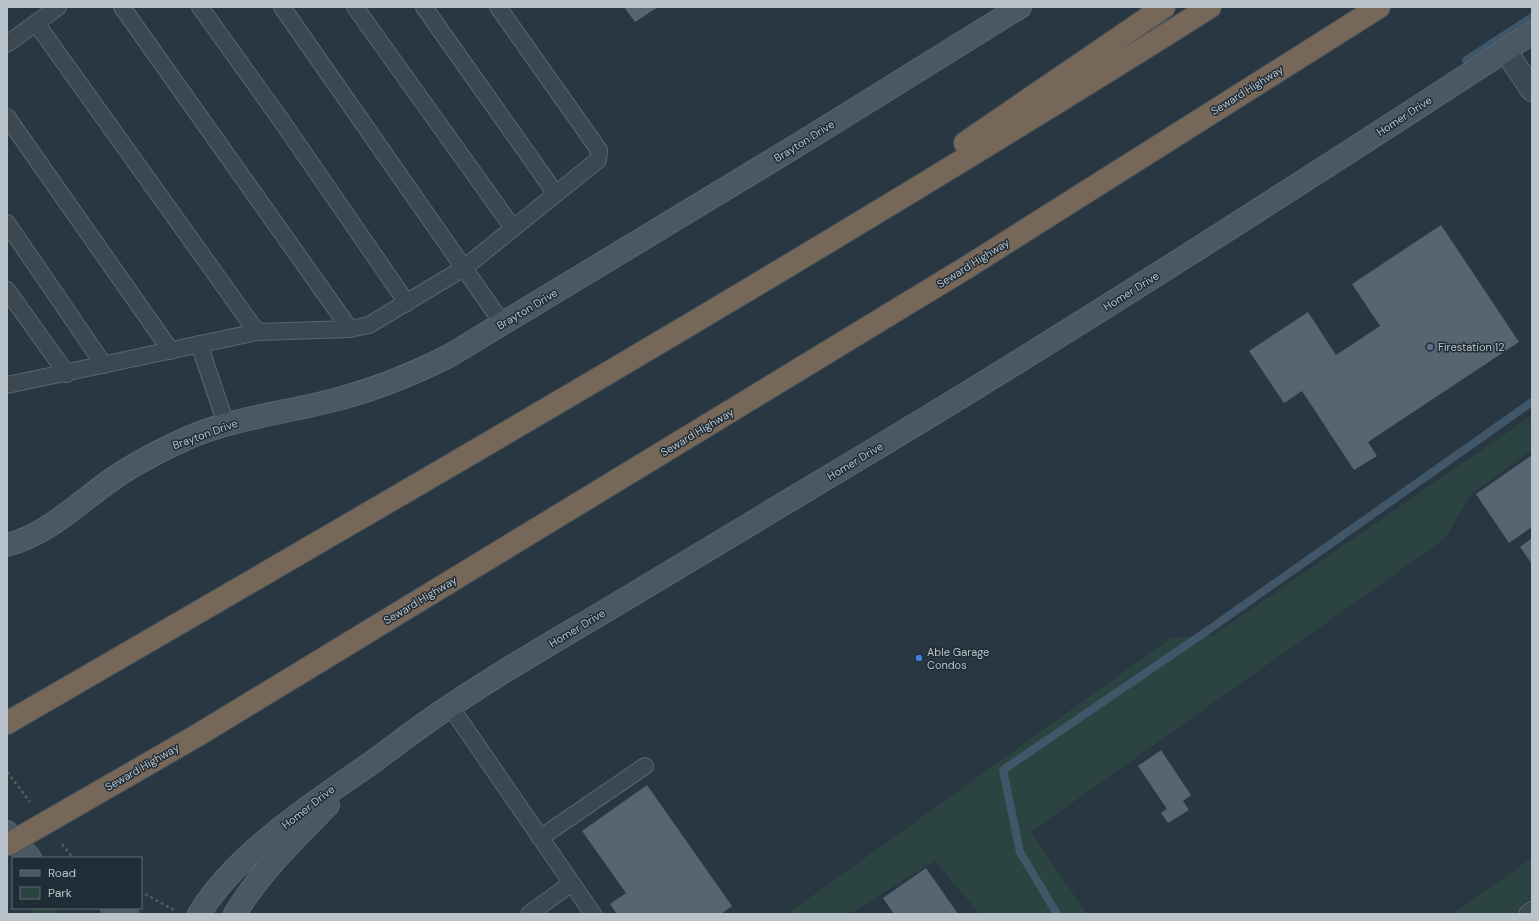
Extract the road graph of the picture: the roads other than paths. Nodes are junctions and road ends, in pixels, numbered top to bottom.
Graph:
1 (58, 7) edge
2 (122, 7) edge
3 (200, 7) edge
4 (282, 7) edge
5 (355, 7) edge
6 (424, 7) edge
7 (498, 7) edge
8 (1020, 7) edge
9 (1164, 7) edge
10 (1210, 7) edge
11 (1379, 7) edge
12 (1384, 7) edge
13 (1356, 22) junction
14 (36, 23) junction
15 (1532, 33) edge
16 (7, 44) edge
17 (1505, 50) junction
18 (1532, 90) edge
19 (7, 117) edge
20 (556, 194) junction
21 (7, 223) edge
22 (514, 228) junction
23 (464, 268) junction
24 (766, 280) junction
25 (7, 290) edge
26 (407, 303) junction
27 (503, 324) junction
28 (350, 329) junction
29 (257, 332) junction
30 (199, 344) junction
31 (170, 351) junction
32 (104, 365) junction
33 (67, 374) junction
34 (7, 386) edge
35 (226, 424) junction
36 (7, 545) edge
37 (450, 706) junction
38 (7, 723) edge
39 (367, 765) junction
40 (645, 766) dead end
41 (7, 832) edge
42 (540, 838) junction
43 (7, 845) edge
44 (29, 857) edge
45 (572, 883) junction
46 (114, 909) edge
47 (1532, 910) edge
48 (127, 914) edge
49 (199, 914) edge
50 (235, 914) edge
51 (529, 914) edge
52 (594, 914) edge
53 (1527, 914) edge

1 - 14 lane
2 - 28 lane
3 - 26 lane
4 - 23 lane
5 - 22 lane
6 - 20 lane
7 - 20 lane
8 - 27 street, Brayton Drive
9 - 24 highway
10 - 24 highway
11 - 13 highway, Seward Highway
12 - 13 highway
13 - 43 highway, Seward Highway, bridge
14 - 16 lane
14 - 29 lane
15 - 17 street, Homer Drive
17 - 18 street
17 - 37 street, Homer Drive
19 - 31 lane
20 - 22 lane
21 - 32 lane
22 - 23 lane
23 - 26 lane
23 - 27 lane
24 - 38 highway
25 - 33 lane
26 - 28 lane
27 - 35 street, Brayton Drive
28 - 29 lane
29 - 30 lane
30 - 31 lane
30 - 35 lane
31 - 32 lane
32 - 33 lane
33 - 34 lane
35 - 36 street, Brayton Drive
37 - 39 street, Homer Drive
37 - 42 lane
39 - 49 street, Homer Drive
39 - 50 street
40 - 42 lane
41 - 44 street
42 - 45 lane
45 - 51 lane
45 - 52 lane
46 - 48 street
47 - 53 lane

